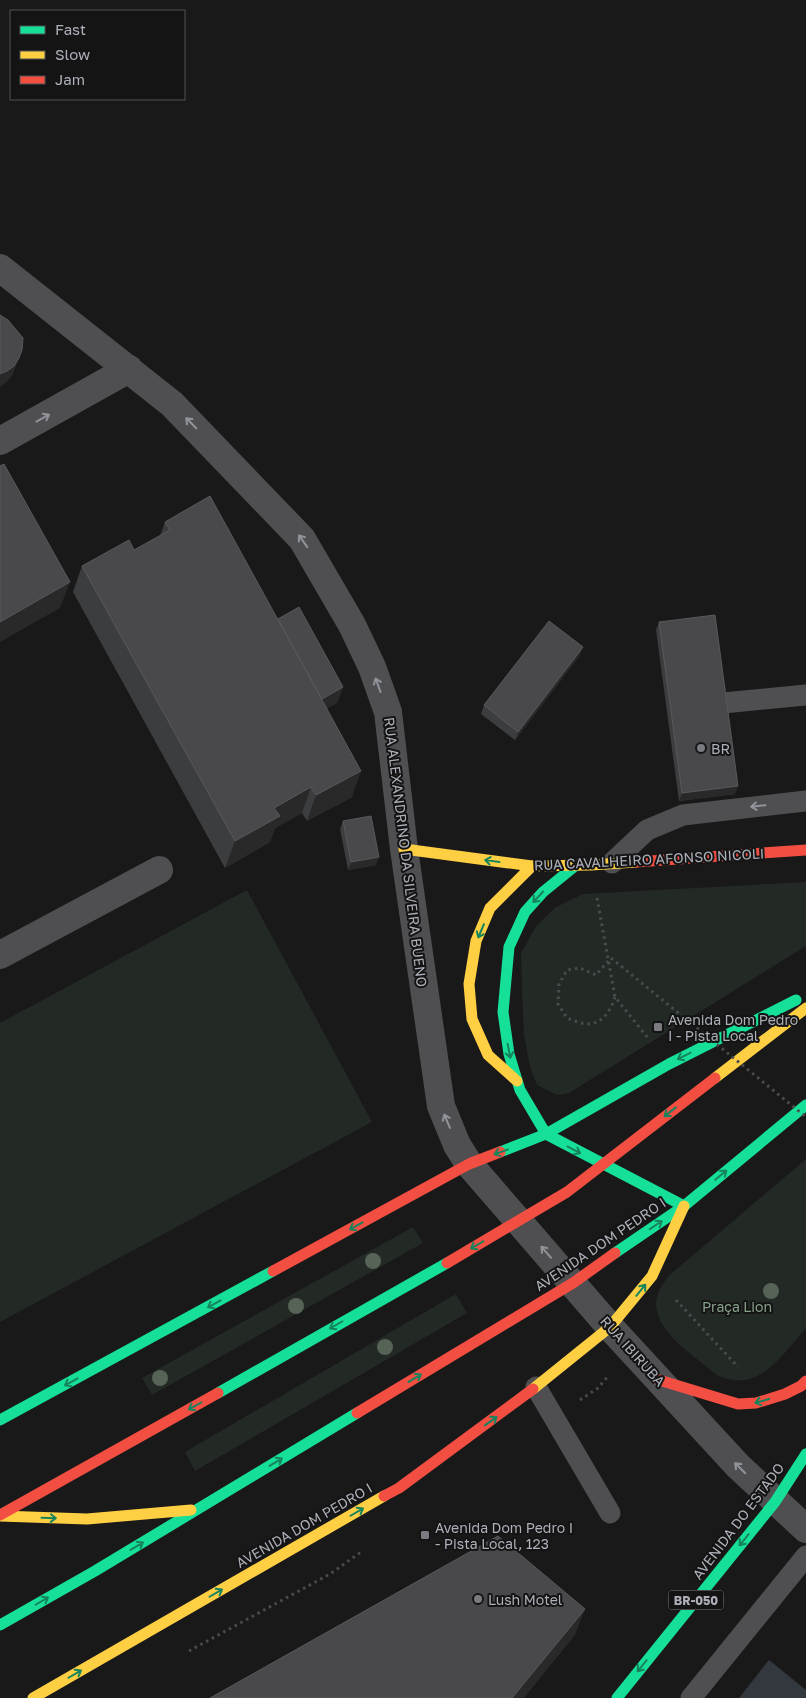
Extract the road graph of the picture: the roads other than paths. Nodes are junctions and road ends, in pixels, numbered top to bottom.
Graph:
1 (0, 268) edge
2 (129, 370) junction
3 (0, 441) edge
4 (806, 695) edge
5 (723, 703) edge
6 (806, 801) edge
7 (404, 849) junction
8 (806, 850) edge
9 (601, 864) junction
10 (532, 866) junction
11 (575, 866) junction
12 (159, 870) dead end
13 (0, 955) edge
14 (806, 995) edge
15 (806, 1008) edge
16 (517, 1081) junction
17 (806, 1105) edge
18 (546, 1134) junction
19 (469, 1164) junction
20 (603, 1164) junction
21 (684, 1206) junction
22 (520, 1221) junction
23 (573, 1283) junction
24 (610, 1327) junction
25 (659, 1380) junction
26 (806, 1381) edge
27 (536, 1387) junction
28 (0, 1420) edge
29 (806, 1454) edge
30 (775, 1502) junction
31 (198, 1509) junction
32 (610, 1513) dead end
33 (0, 1516) edge
34 (802, 1526) edge
35 (806, 1556) edge
36 (0, 1626) edge
37 (33, 1698) edge
38 (617, 1698) edge
39 (691, 1698) edge

1 - 2 street, RUA ALEXANDRINO DA SILVEIRA BUENO
3 -> 2 street
7 -> 2 street, RUA ALEXANDRINO DA SILVEIRA BUENO
4 - 5 lane
6 -> 9 lane
10 -> 7 main road, RUA CAVALHEIRO AFONSO NICOLI
19 -> 7 street, RUA ALEXANDRINO DA SILVEIRA BUENO
8 - 9 main road, RUA CAVALHEIRO AFONSO NICOLI
9 - 11 main road, RUA CAVALHEIRO AFONSO NICOLI
10 - 11 main road, RUA CAVALHEIRO AFONSO NICOLI
10 -> 16 main road
11 -> 16 main road
12 - 13 street
14 -> 18 main road
15 -> 20 main road
16 - 18 main road
21 -> 17 main road
18 -> 19 main road
18 -> 20 main road
19 - 22 street, RUA IBIRUBA
19 -> 28 main road
20 - 21 main road
20 - 22 main road
23 -> 21 main road, AVENIDA DOM PEDRO I
24 -> 21 main road, AVENIDA DOM PEDRO I
23 -> 22 street, RUA IBIRUBA
22 -> 33 main road
23 - 24 street, RUA IBIRUBA
31 -> 23 main road, AVENIDA DOM PEDRO I
24 - 25 street, RUA IBIRUBA
24 - 27 main road, AVENIDA DOM PEDRO I
26 -> 25 main road
30 -> 25 street, RUA IBIRUBA
27 - 32 lane
37 -> 27 main road, AVENIDA DOM PEDRO I
29 - 30 main road, AVENIDA DO ESTADO / BR-050
30 - 34 street, RUA IBIRUBA
30 -> 38 main road, AVENIDA DO ESTADO / BR-050
33 -> 31 main road
36 -> 31 main road, AVENIDA DOM PEDRO I
35 - 39 lane

